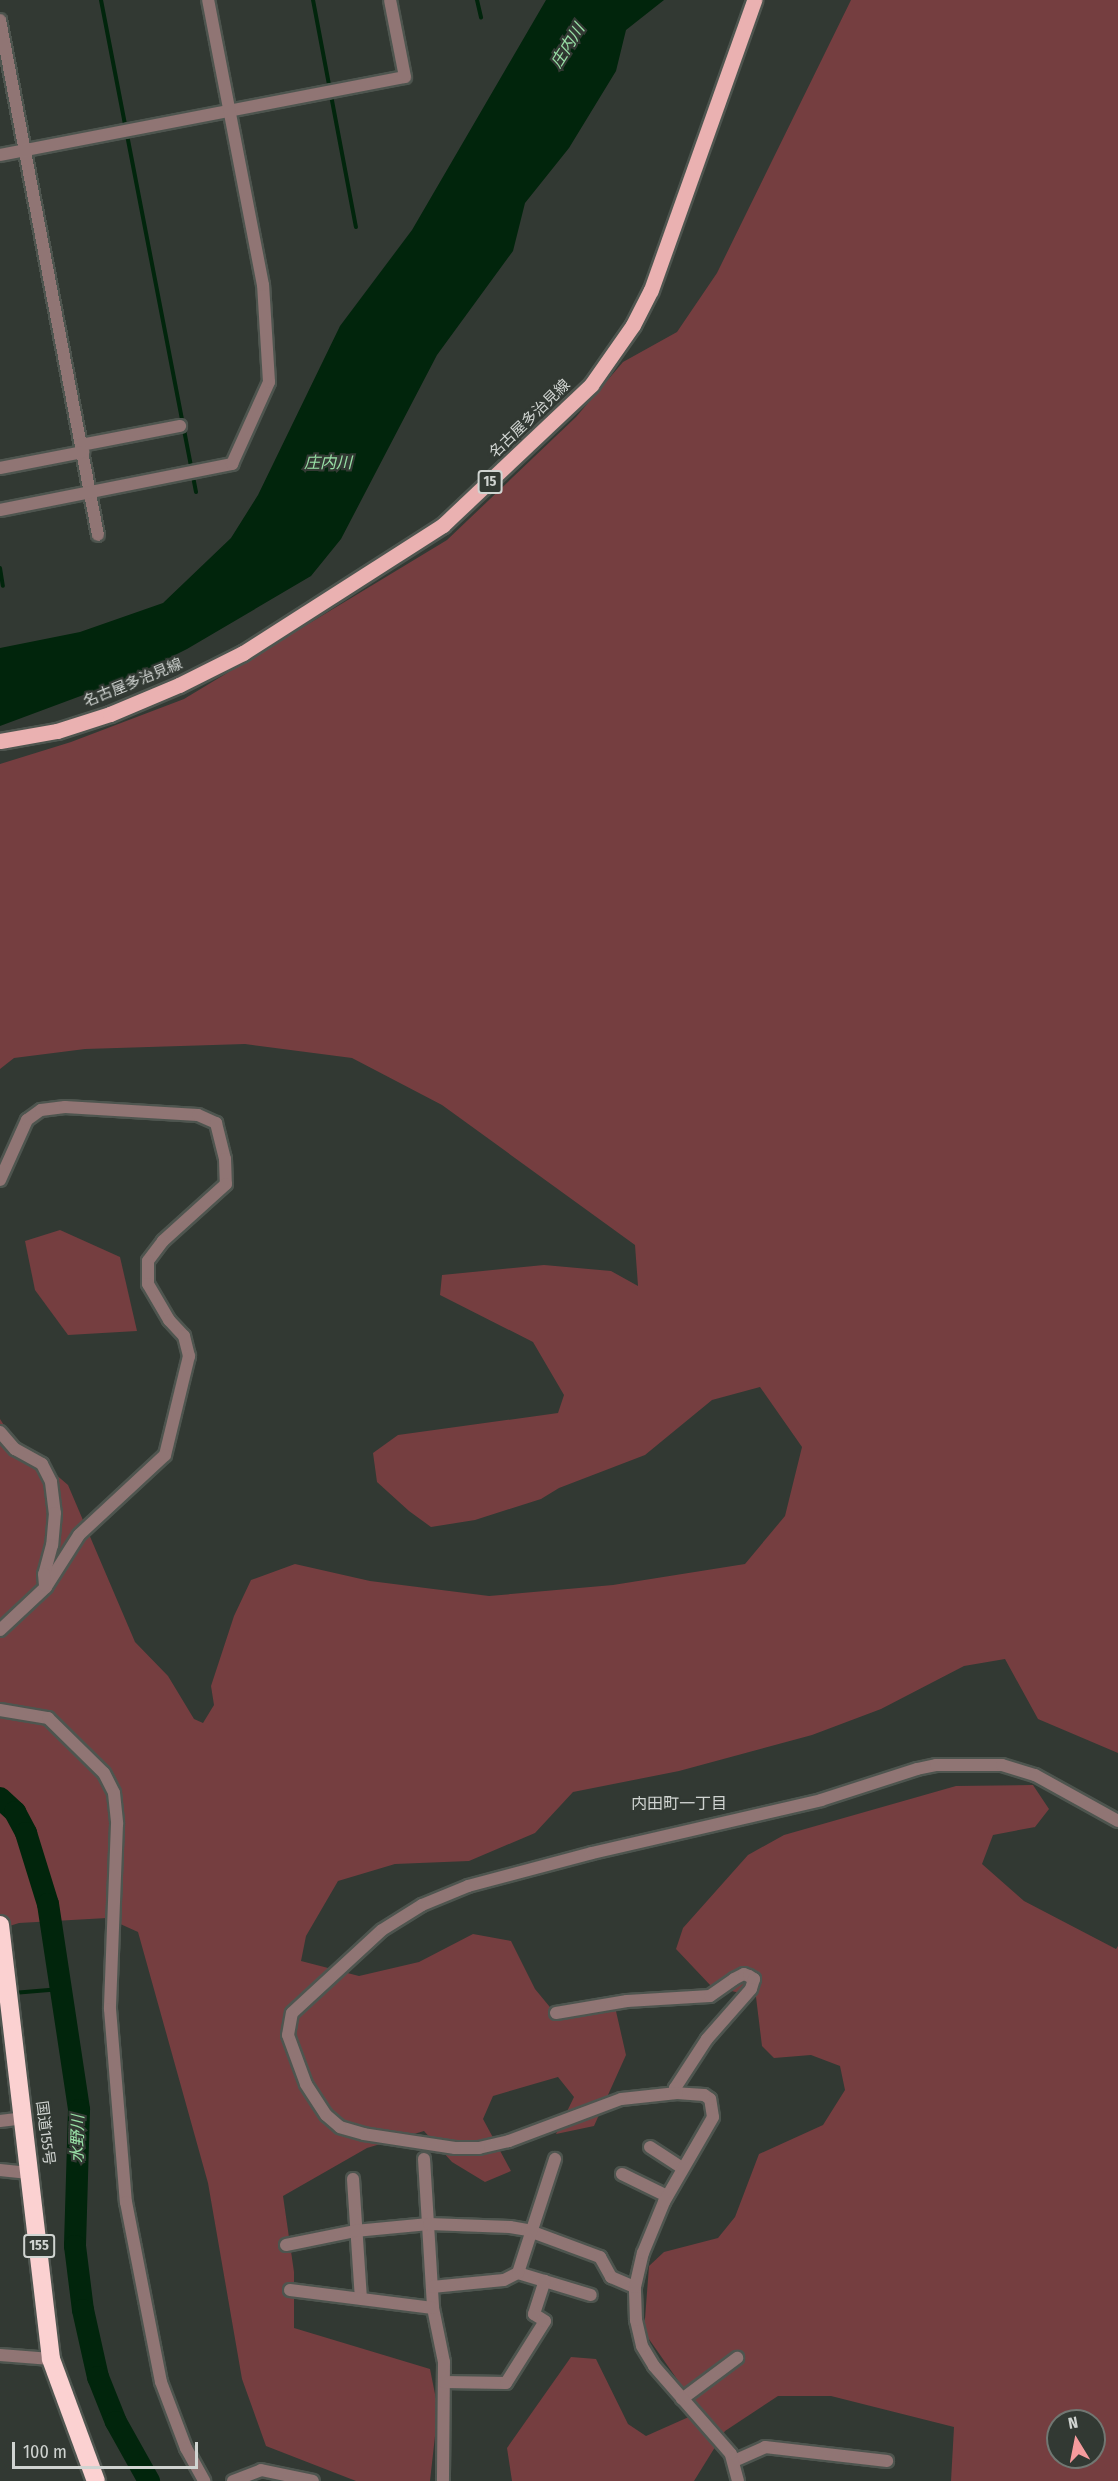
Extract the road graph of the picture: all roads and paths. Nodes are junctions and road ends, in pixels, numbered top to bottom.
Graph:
1 (208, 0) edge
2 (390, 0) edge
3 (754, 0) edge
4 (0, 20) edge
5 (229, 110) junction
6 (25, 150) junction
7 (0, 155) edge
8 (180, 426) dead end
9 (82, 448) junction
10 (0, 468) edge
11 (91, 493) junction
12 (0, 510) edge
13 (98, 535) dead end
14 (0, 741) edge
15 (0, 1180) edge
16 (0, 1432) edge
17 (46, 1587) junction
18 (0, 1630) edge
19 (0, 1710) edge
20 (1118, 1821) edge
21 (1, 1936) edge
22 (556, 2013) dead end
23 (7, 2028) edge
24 (677, 2093) junction
25 (25, 2118) junction
26 (0, 2121) edge
27 (650, 2148) dead end
28 (555, 2158) dead end
29 (424, 2159) dead end
30 (682, 2168) junction
31 (0, 2170) edge
32 (32, 2173) junction
33 (622, 2174) dead end
34 (352, 2179) dead end
35 (667, 2196) junction
36 (429, 2224) junction
37 (356, 2231) junction
38 (531, 2231) junction
39 (286, 2245) dead end
40 (518, 2273) junction
41 (545, 2281) junction
42 (432, 2288) junction
43 (634, 2288) junction
44 (290, 2290) dead end
45 (591, 2295) dead end
46 (361, 2299) junction
47 (433, 2308) junction
48 (0, 2355) edge
49 (737, 2358) dead end
50 (51, 2359) junction
51 (444, 2382) junction
52 (682, 2399) junction
53 (734, 2461) junction
54 (887, 2461) dead end
55 (96, 2481) edge
56 (204, 2481) edge
57 (233, 2481) edge
58 (313, 2481) edge
59 (443, 2481) edge
60 (738, 2481) edge

1 - 5 street
2 - 5 street
3 - 14 main road, 名古屋多治見線 / 15
4 - 6 street
5 - 6 street
5 - 11 street
6 - 7 street
6 - 9 street
8 - 9 street
9 - 10 street
9 - 11 street
11 - 12 street
11 - 13 street
15 - 17 street
16 - 17 street
17 - 18 street
19 - 56 street
20 - 24 street
21 - 23 highway, 国道155号 / 155
22 - 24 street
23 - 25 highway, 国道155号 / 155
24 - 30 street
25 - 26 street
25 - 32 highway, 国道155号 / 155
27 - 30 street
28 - 38 street
29 - 36 street
30 - 35 street
31 - 32 street
32 - 50 highway, 国道155号 / 155
33 - 35 street
34 - 37 street
35 - 43 street
36 - 37 street
36 - 38 street
36 - 42 street
37 - 39 street
37 - 46 street
38 - 40 street
38 - 43 street
40 - 41 street
40 - 42 street
41 - 45 street
41 - 51 street
42 - 47 street
43 - 52 street
44 - 46 street
46 - 47 street
47 - 51 street
48 - 50 street
49 - 52 street
50 - 55 highway, 国道155号 / 155
51 - 59 street
52 - 53 street
53 - 54 street
53 - 60 street
57 - 58 street

